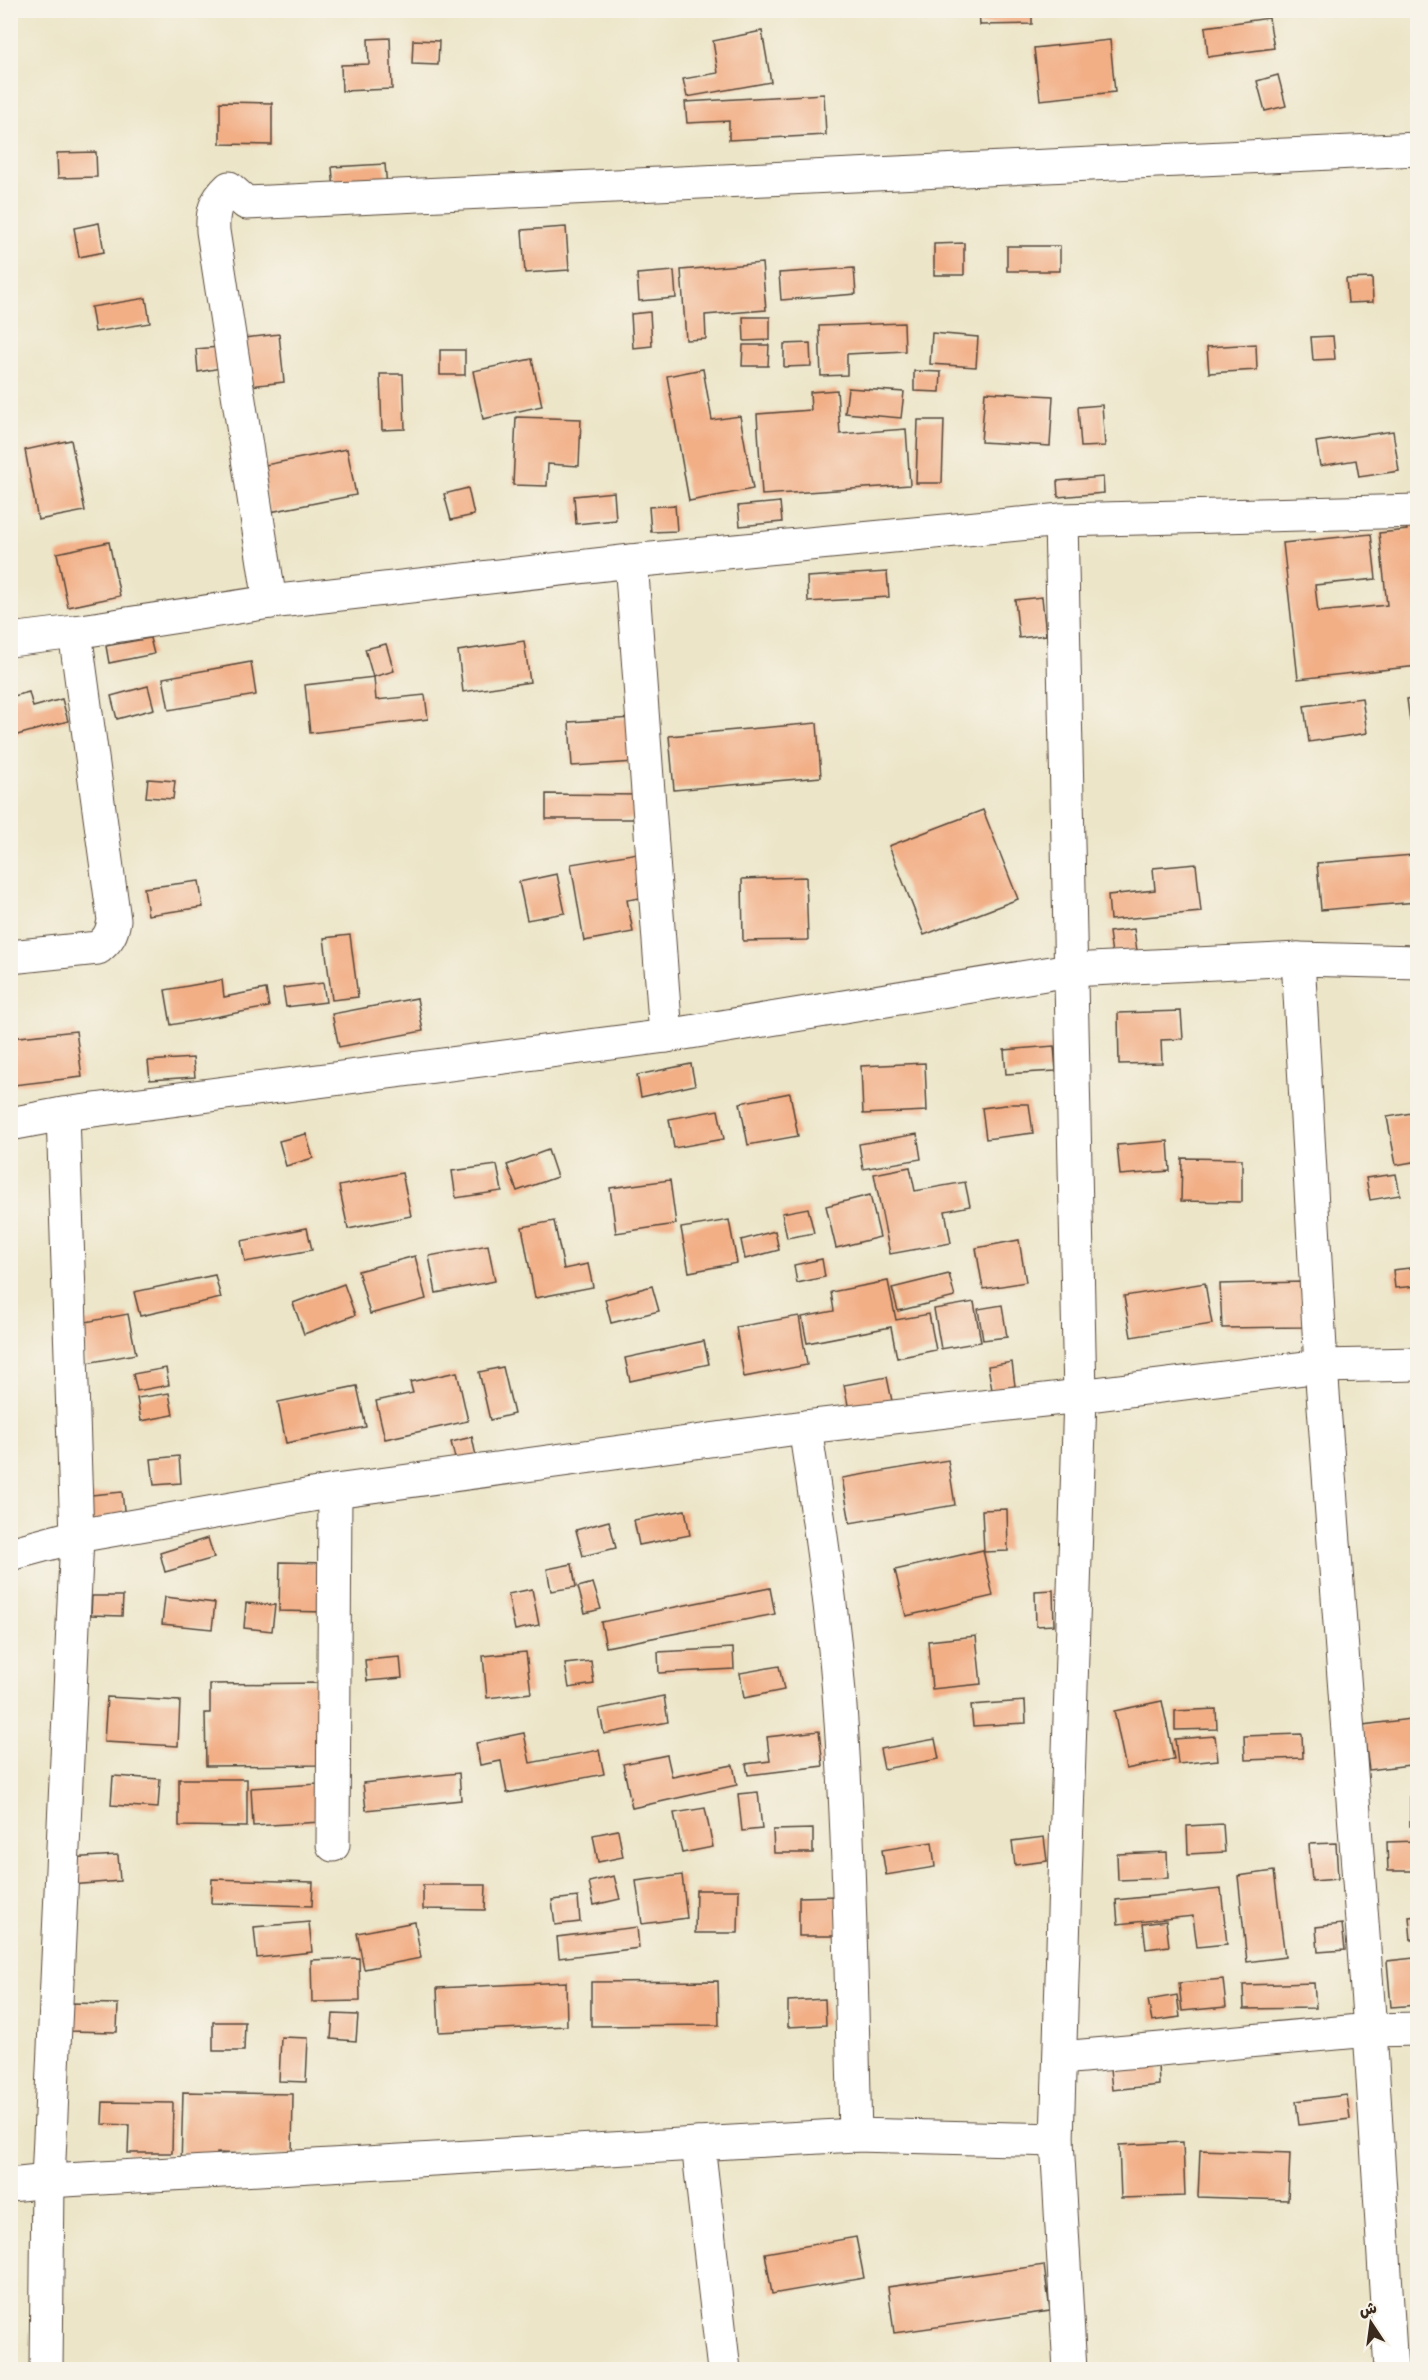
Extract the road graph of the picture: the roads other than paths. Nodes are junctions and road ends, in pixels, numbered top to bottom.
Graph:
1 (1418, 149) edge
2 (1418, 511) edge
3 (1061, 520) junction
4 (631, 561) junction
5 (270, 602) junction
6 (75, 632) junction
7 (10, 640) edge
8 (10, 957) edge
9 (1298, 959) junction
10 (1418, 962) edge
11 (1070, 970) junction
12 (666, 1036) junction
13 (63, 1114) junction
14 (10, 1124) edge
15 (1418, 1364) edge
16 (1321, 1366) junction
17 (1080, 1396) junction
18 (805, 1427) junction
19 (335, 1491) junction
20 (77, 1536) junction
21 (10, 1554) edge
22 (333, 1845) dead end
23 (1418, 2029) edge
24 (1370, 2030) junction
25 (1061, 2058) junction
26 (855, 2135) junction
27 (1057, 2140) junction
28 (698, 2144) junction
29 (48, 2181) junction
30 (10, 2185) edge
31 (46, 2370) edge
32 (724, 2370) edge
33 (1070, 2370) edge
34 (1391, 2370) edge

1 - 5 street
2 - 3 street
3 - 4 street
3 - 11 street
4 - 5 street
4 - 12 street
5 - 6 street
6 - 7 street
6 - 8 street
9 - 10 street
9 - 11 street
9 - 16 street
11 - 12 street
11 - 17 street
12 - 13 street
13 - 14 street
13 - 20 street
15 - 16 street
16 - 17 street
16 - 24 street
17 - 18 street
17 - 25 street
18 - 19 street
18 - 26 street
19 - 20 street
19 - 22 street
20 - 21 street
20 - 29 street
23 - 24 street
24 - 25 street
24 - 34 street
25 - 27 street
26 - 27 street
26 - 28 street
27 - 33 street
28 - 29 street
28 - 32 street
29 - 30 street
29 - 31 street

